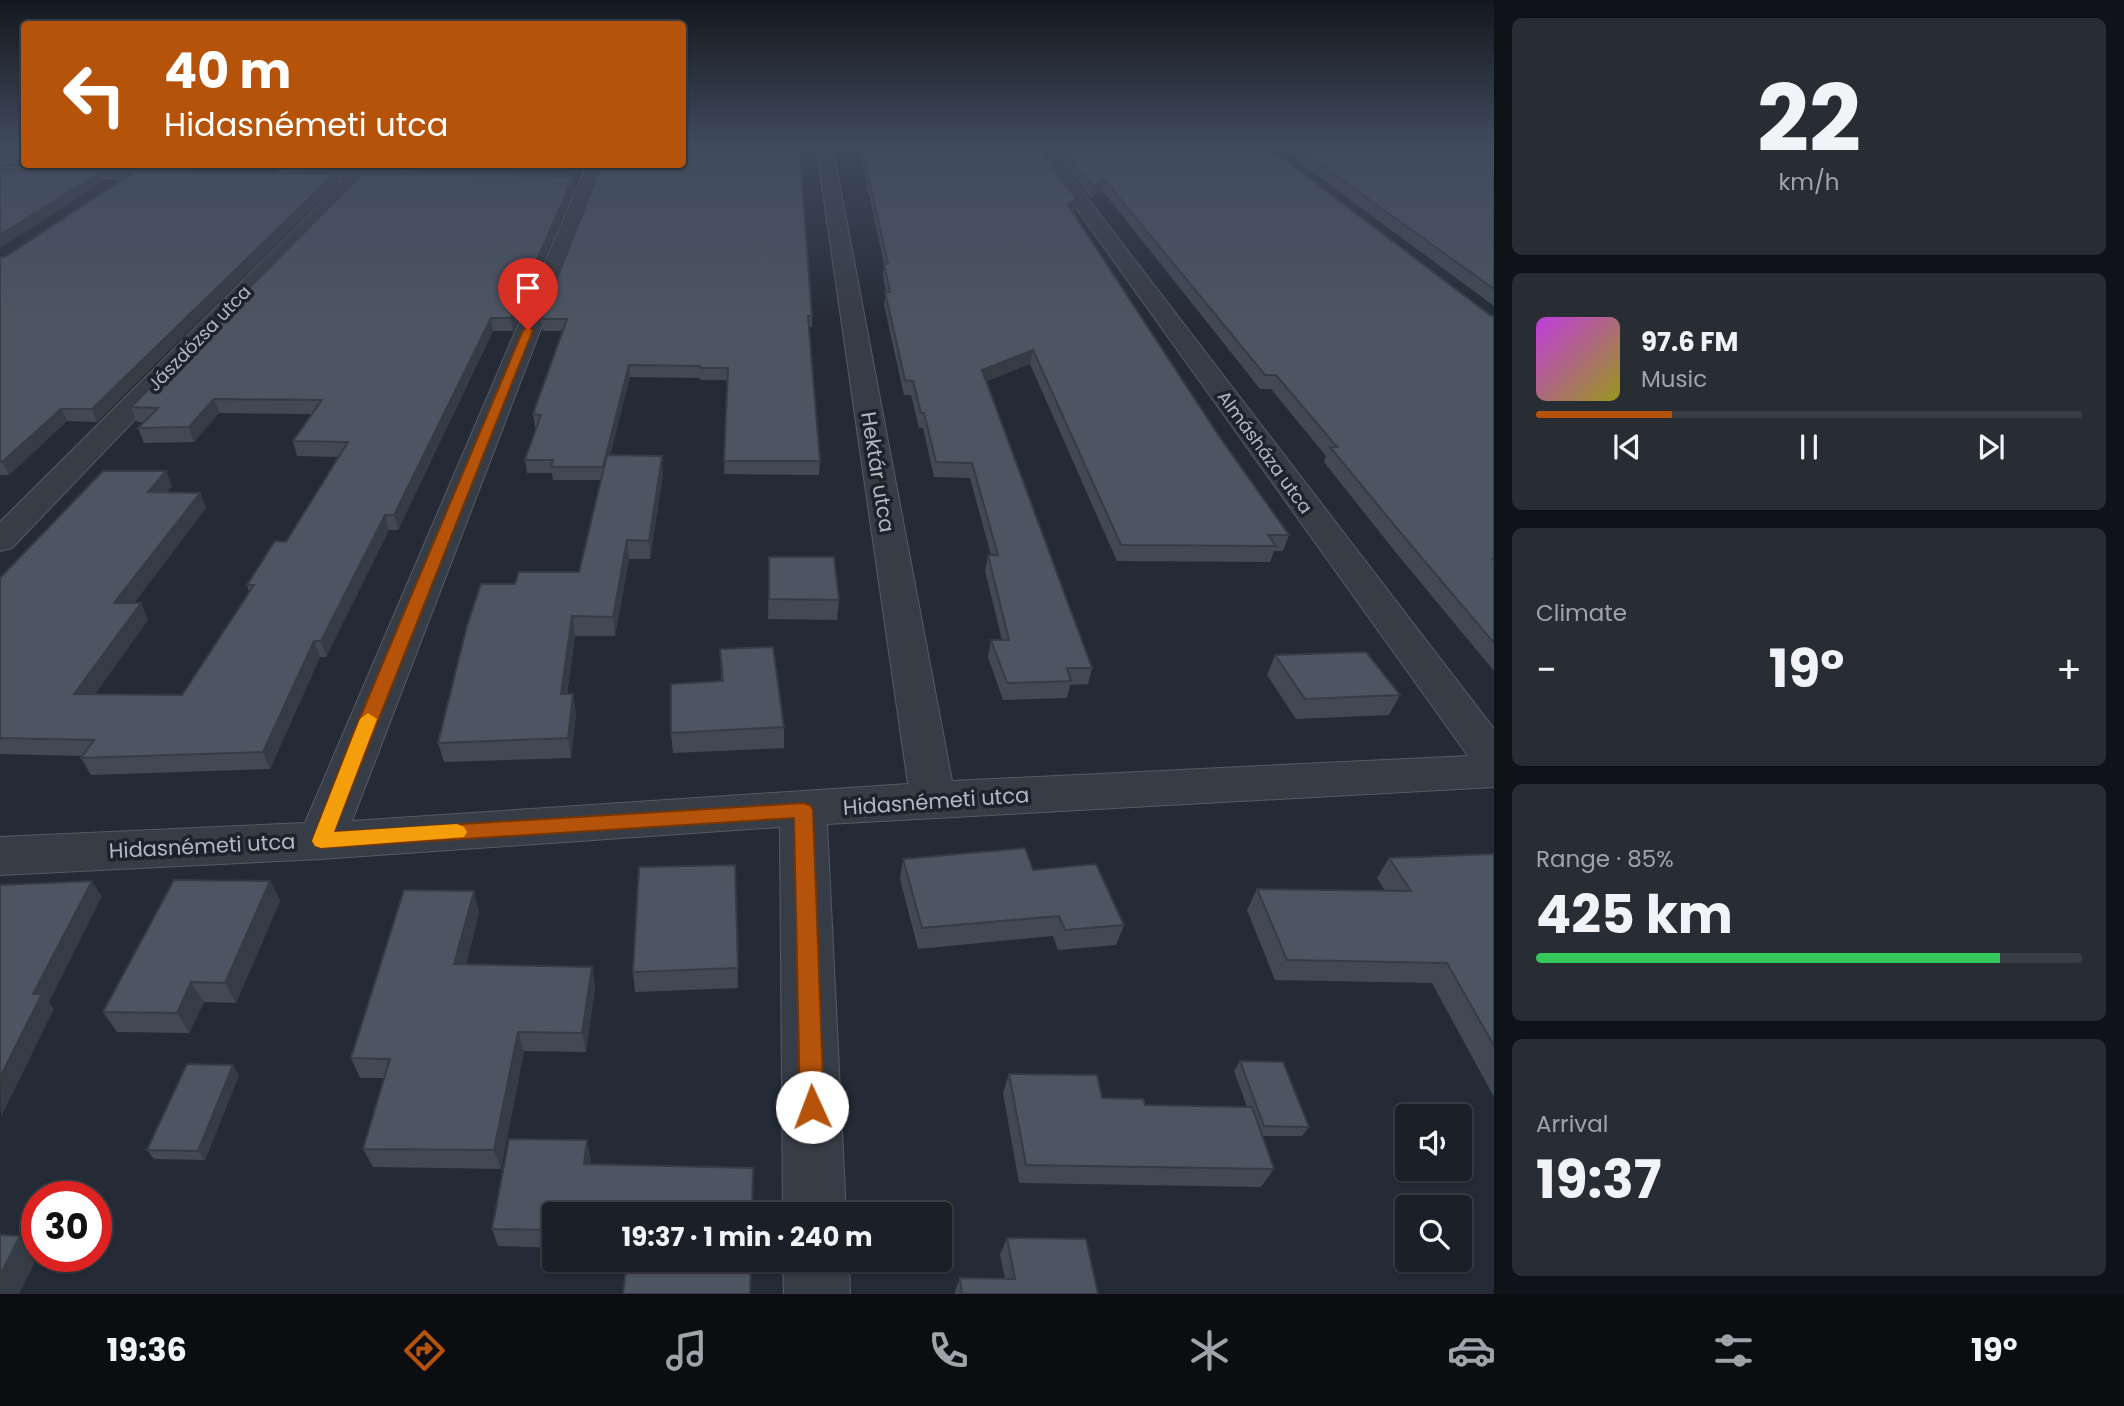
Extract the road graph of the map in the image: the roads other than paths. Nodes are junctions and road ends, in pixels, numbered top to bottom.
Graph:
1 (330, 204) edge
2 (575, 204) edge
3 (834, 204) edge
4 (1082, 204) edge
5 (0, 541) edge
6 (1494, 759) edge
7 (1494, 771) edge
8 (933, 799) junction
9 (803, 810) junction
10 (321, 841) junction
11 (0, 856) edge
12 (815, 1202) edge
13 (816, 1272) edge
14 (817, 1294) edge

1 - 5 street, Jászdózsa utca
2 - 10 street
3 - 8 street, Hektár utca
4 - 6 street, Almásháza utca
7 - 8 street, Hidasnémeti utca
8 - 9 street, Hidasnémeti utca
9 - 10 street, Hidasnémeti utca
9 - 12 street
10 - 11 street, Hidasnémeti utca
13 - 14 street

